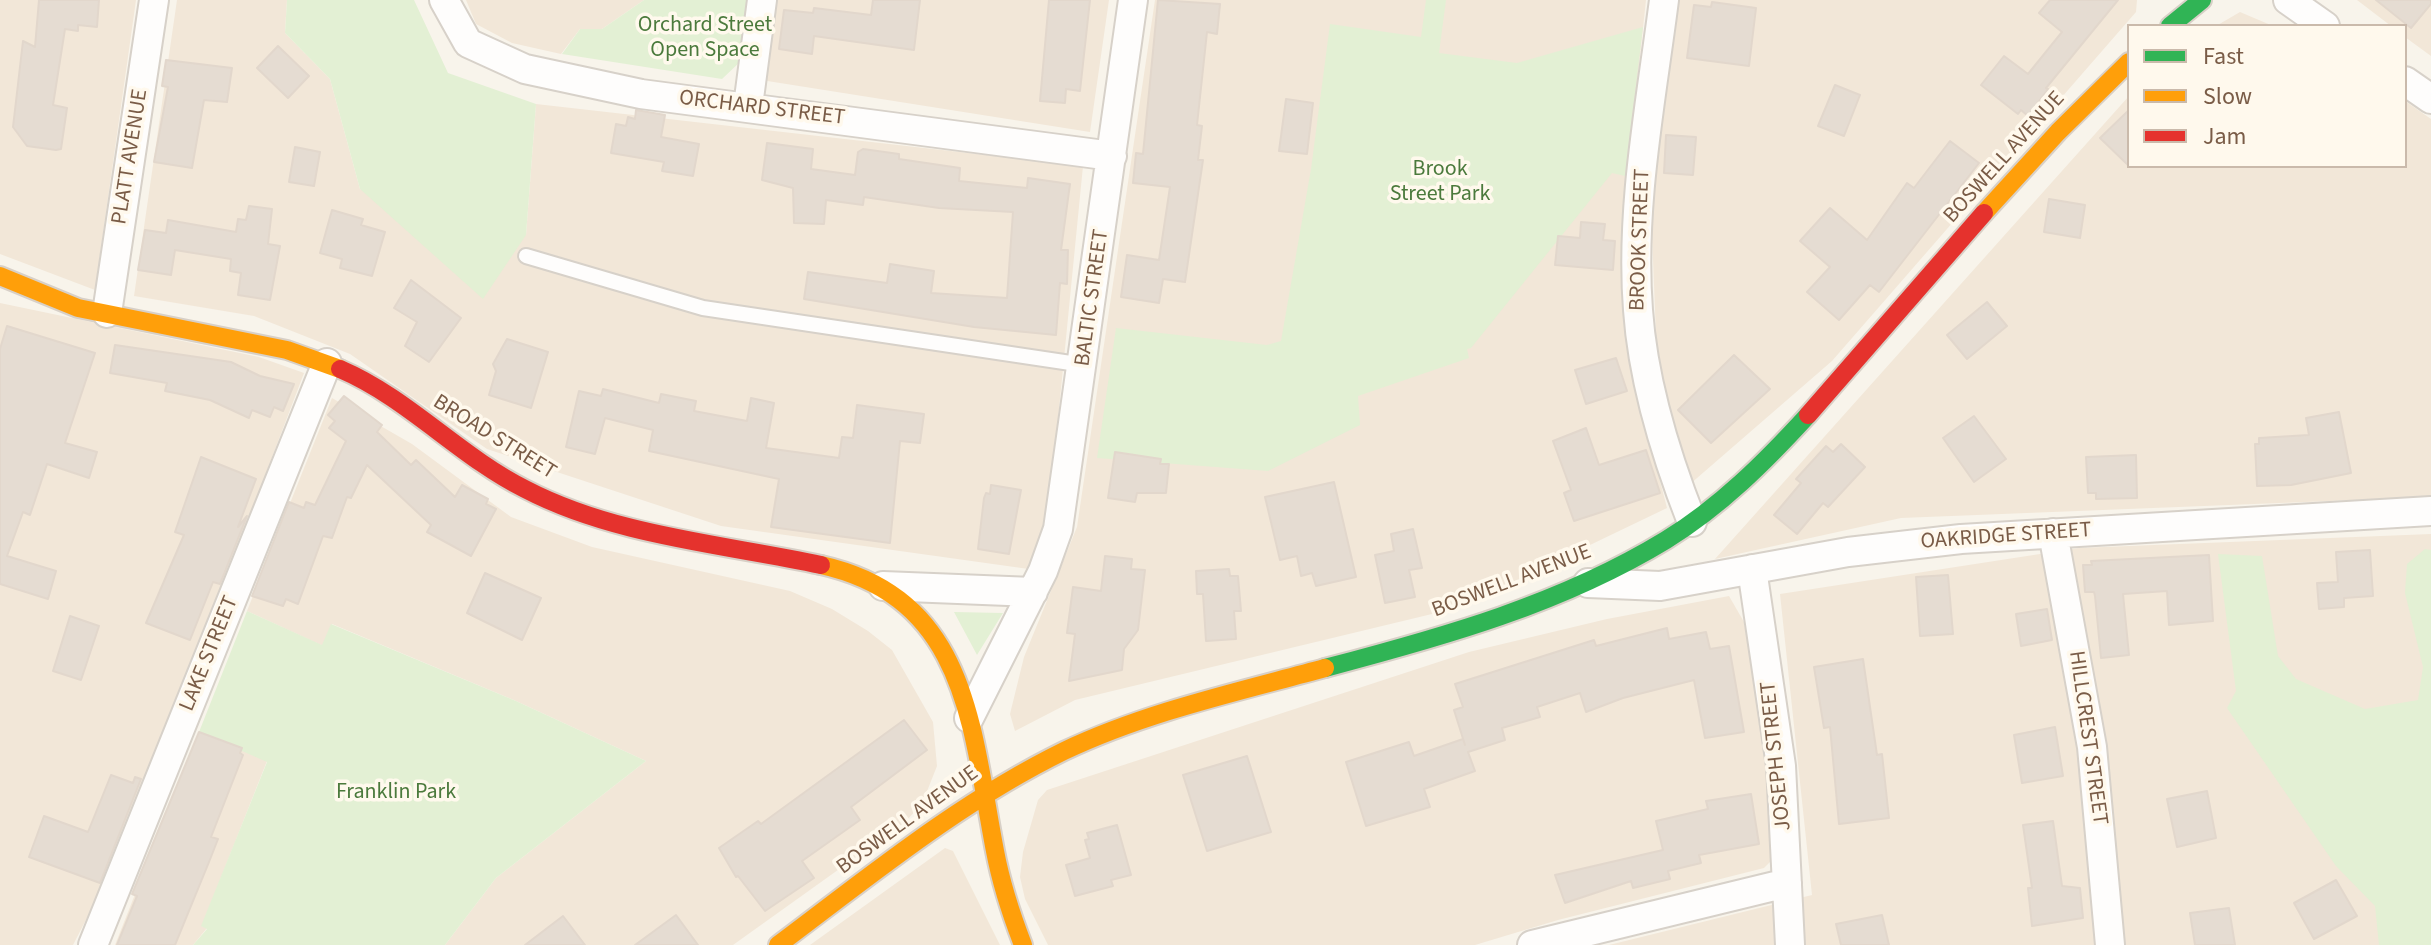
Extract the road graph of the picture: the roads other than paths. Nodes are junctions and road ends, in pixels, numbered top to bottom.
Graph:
1 (154, 0) edge
2 (444, 0) edge
3 (762, 0) edge
4 (1133, 0) edge
5 (1664, 0) edge
6 (2202, 0) edge
7 (2288, 0) edge
8 (2172, 24) edge
9 (2322, 24) edge
10 (2127, 64) edge
11 (2407, 82) edge
12 (2431, 99) edge
13 (748, 106) junction
14 (1112, 156) junction
15 (526, 256) dead end
16 (0, 276) edge
17 (107, 313) junction
18 (327, 363) junction
19 (1084, 365) junction
20 (2431, 511) edge
21 (1692, 522) junction
22 (2053, 533) junction
23 (1752, 569) junction
24 (1583, 582) junction
25 (882, 586) junction
26 (1033, 592) junction
27 (969, 718) junction
28 (986, 794) junction
29 (1787, 883) junction
30 (93, 945) edge
31 (778, 945) edge
32 (1023, 945) edge
33 (1532, 945) edge
34 (1790, 945) edge
35 (2110, 945) edge

1 - 17 street, PLATT AVENUE
2 - 13 street, ORCHARD STREET
3 - 13 street
4 - 14 street, BALTIC STREET
5 - 21 street, BROOK STREET
6 - 8 street
7 - 9 street
10 - 21 street, BOSWELL AVENUE
11 - 12 street
13 - 14 street, ORCHARD STREET
14 - 19 street, BALTIC STREET
15 - 19 lane
16 - 17 street, BROAD STREET
17 - 18 street, BROAD STREET
18 - 25 street, BROAD STREET
18 - 30 street, LAKE STREET
19 - 26 street, BALTIC STREET
20 - 22 street, OAKRIDGE STREET
21 - 24 street, BOSWELL AVENUE
22 - 23 street, OAKRIDGE STREET
22 - 35 street, HILLCREST STREET
23 - 24 street, OAKRIDGE STREET
23 - 29 street, JOSEPH STREET
24 - 28 street, BOSWELL AVENUE
25 - 26 street
25 - 27 street, BROAD STREET
26 - 27 street, BALTIC STREET
27 - 28 street, BROAD STREET
28 - 31 street, BOSWELL AVENUE
28 - 32 street, BROAD STREET
29 - 33 street
29 - 34 street, JOSEPH STREET

